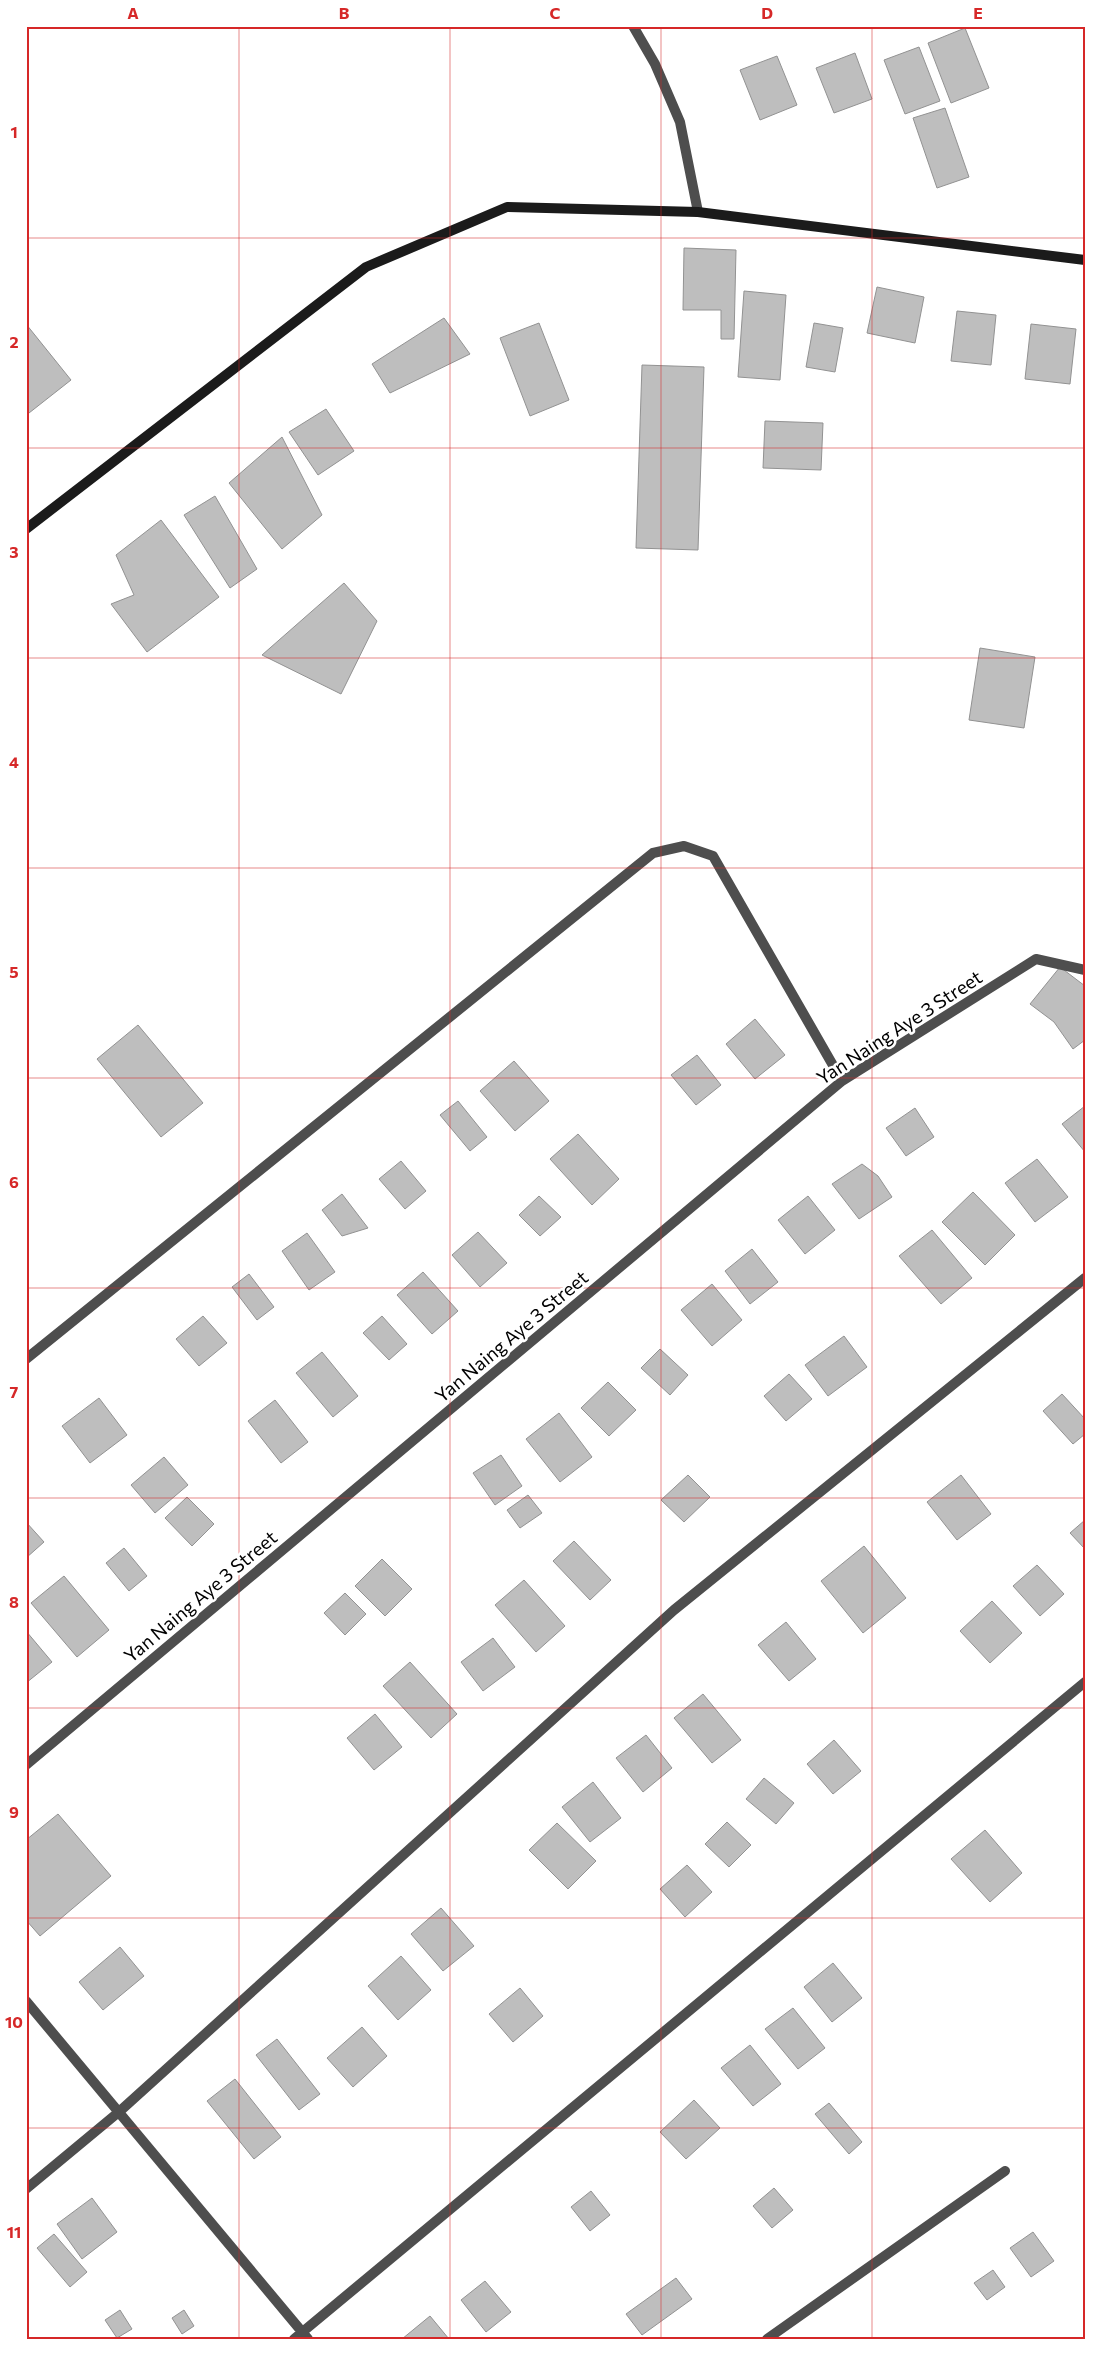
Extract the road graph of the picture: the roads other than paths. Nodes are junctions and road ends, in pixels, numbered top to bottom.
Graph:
1 (633, 26) edge
2 (698, 212) junction
3 (1085, 260) edge
4 (26, 529) edge
5 (1085, 970) edge
6 (842, 1081) junction
7 (1085, 1278) edge
8 (26, 1359) edge
9 (1085, 1682) edge
10 (26, 1765) edge
11 (26, 2001) edge
12 (120, 2111) junction
13 (1005, 2171) dead end
14 (26, 2189) edge
15 (301, 2337) edge
16 (767, 2339) edge

1 - 2 street
2 - 3 main road
2 - 4 main road
5 - 6 street, Yan Naing Aye 3 Street
6 - 8 street
6 - 10 street, Yan Naing Aye 3 Street
7 - 12 street
9 - 15 street
11 - 12 street
12 - 14 street
12 - 15 street
13 - 16 street

